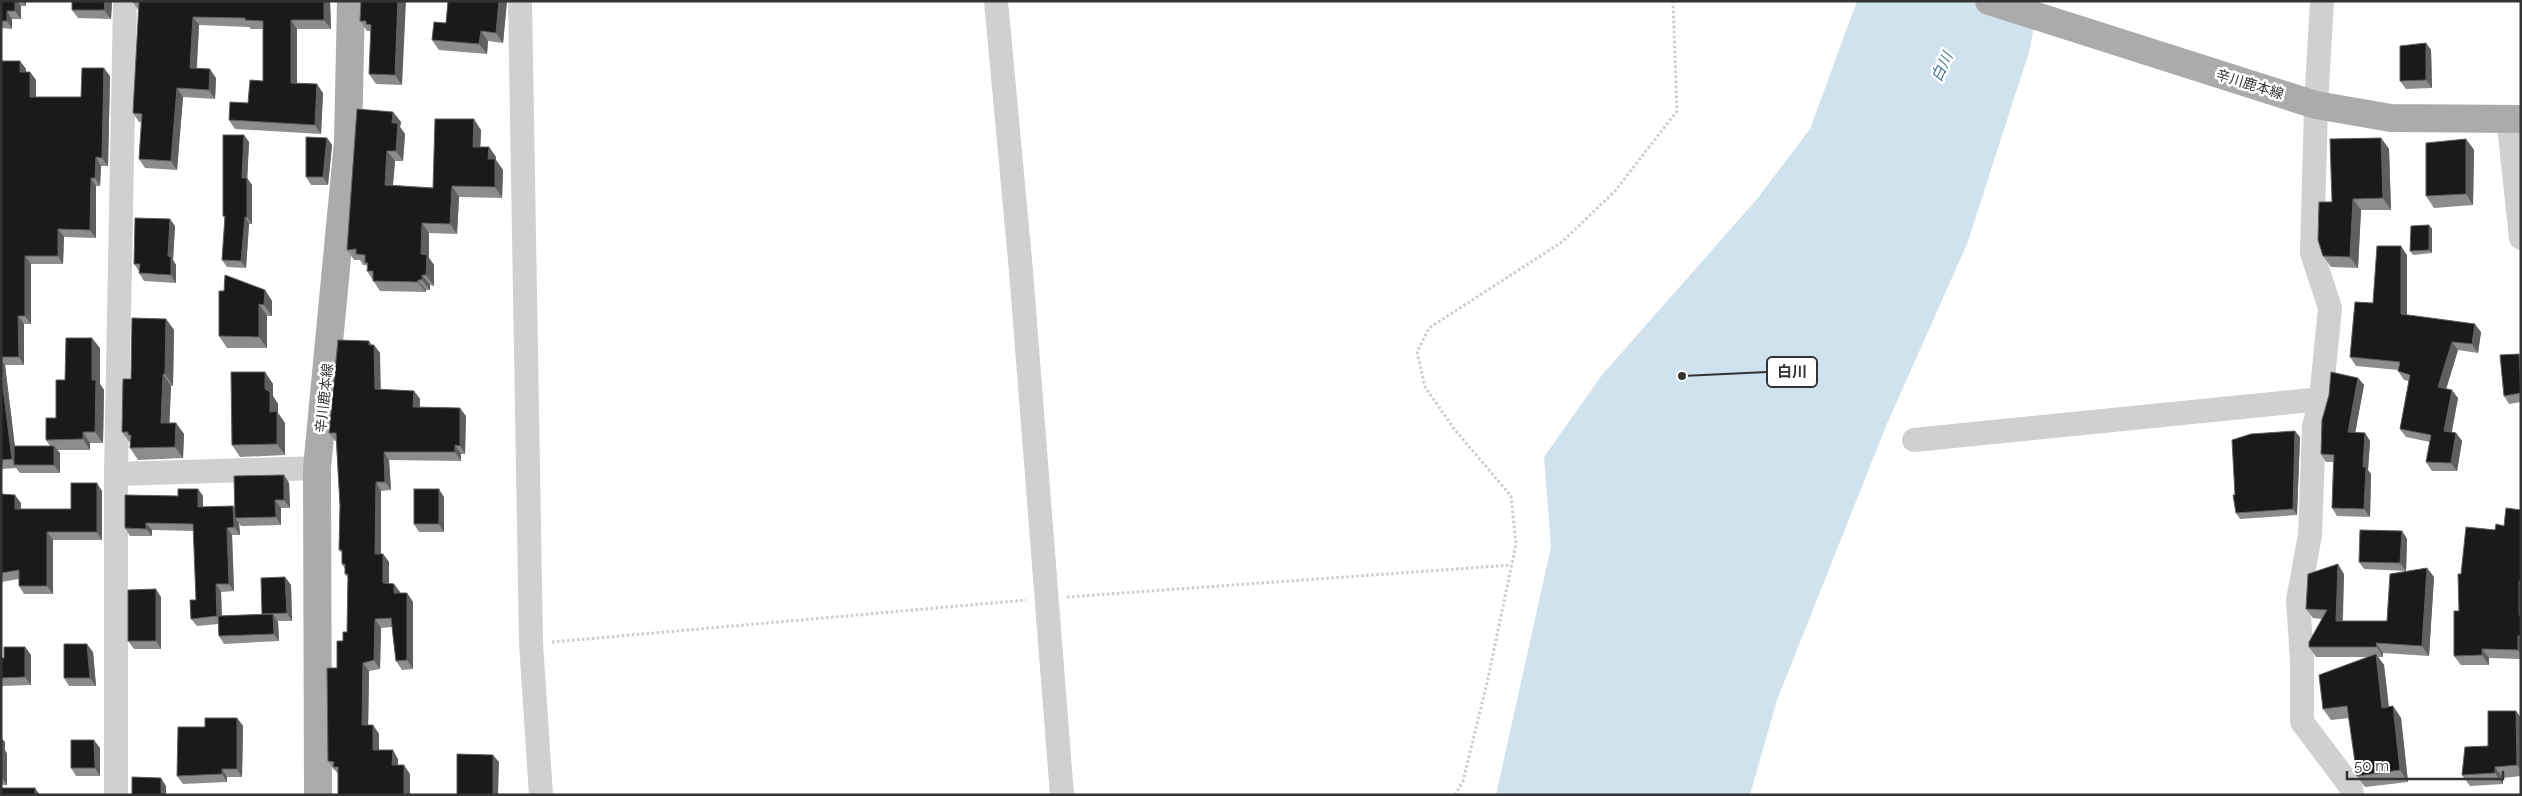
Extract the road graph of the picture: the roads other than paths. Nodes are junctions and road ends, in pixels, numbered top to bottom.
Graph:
1 (125, 1) edge
2 (351, 1) edge
3 (520, 1) edge
4 (996, 1) edge
5 (1988, 1) edge
6 (2322, 1) edge
7 (2316, 105) junction
8 (2515, 118) edge
9 (2521, 238) edge
10 (2321, 399) junction
11 (1914, 440) dead end
12 (317, 468) junction
13 (116, 474) junction
14 (116, 795) edge
15 (318, 795) edge
16 (541, 795) edge
17 (1062, 795) edge
18 (2352, 795) edge

1 - 13 street
2 - 12 main road, 辛川鹿本線
3 - 16 street
4 - 17 street
5 - 7 main road, 辛川鹿本線
6 - 7 street
7 - 8 main road, 辛川鹿本線
7 - 10 street
8 - 9 street
10 - 11 street
10 - 18 street
12 - 13 street
12 - 15 main road, 辛川鹿本線
13 - 14 street

